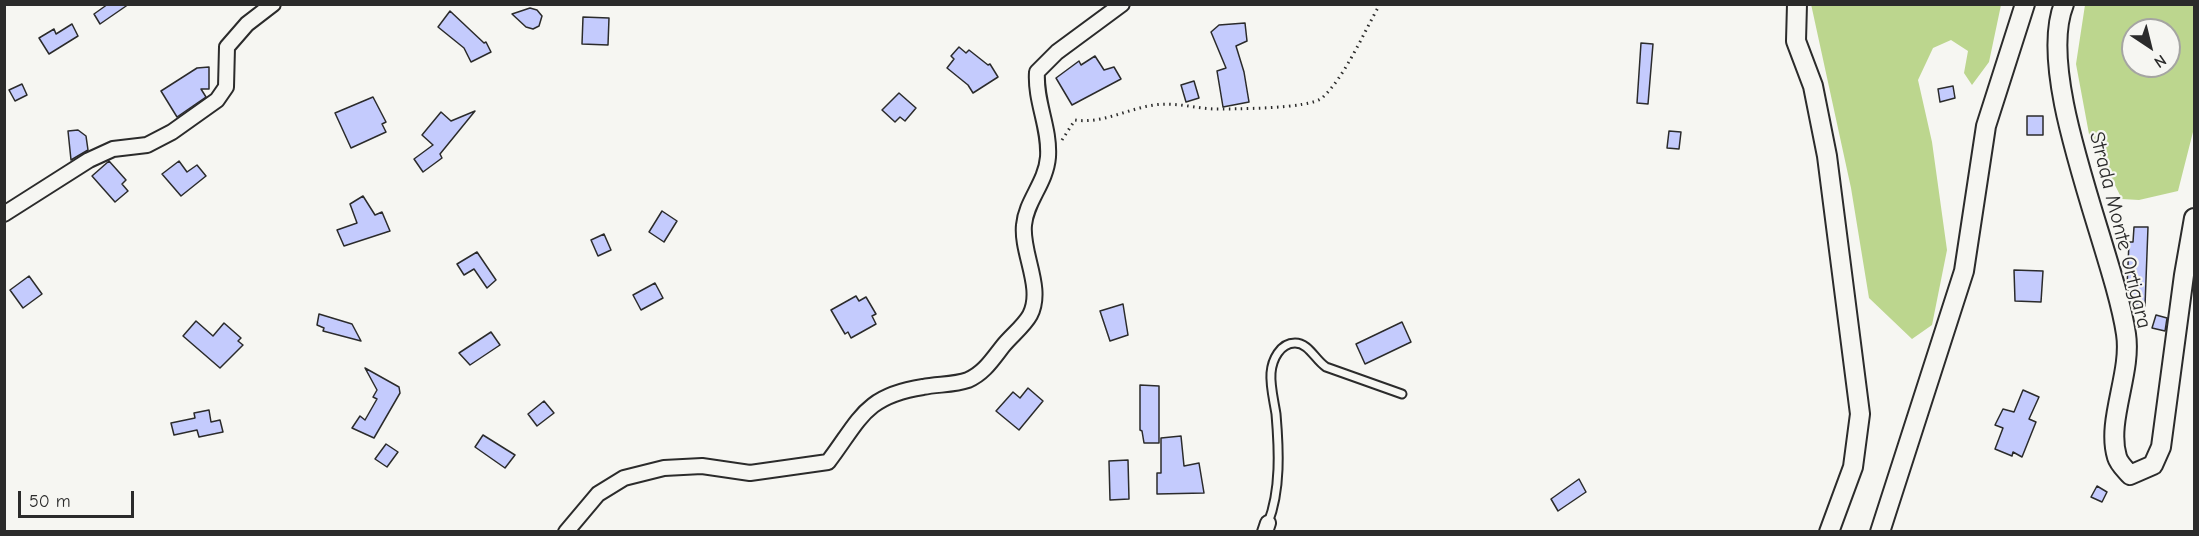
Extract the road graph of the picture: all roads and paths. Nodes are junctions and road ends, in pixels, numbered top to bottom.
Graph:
1 (273, 4) edge
2 (1122, 4) edge
3 (1380, 4) edge
4 (1797, 4) edge
5 (2025, 4) edge
6 (2064, 4) edge
7 (1048, 157) junction
8 (4, 214) edge
9 (2194, 218) edge
10 (1402, 394) dead end
11 (1266, 527) edge
12 (566, 531) edge
13 (1829, 531) edge
14 (1880, 531) edge

1 - 8 street
2 - 7 street
3 - 7 path
4 - 13 main road
5 - 14 main road
6 - 9 main road, Strada Monte Ortigara
7 - 12 street
10 - 11 lane

